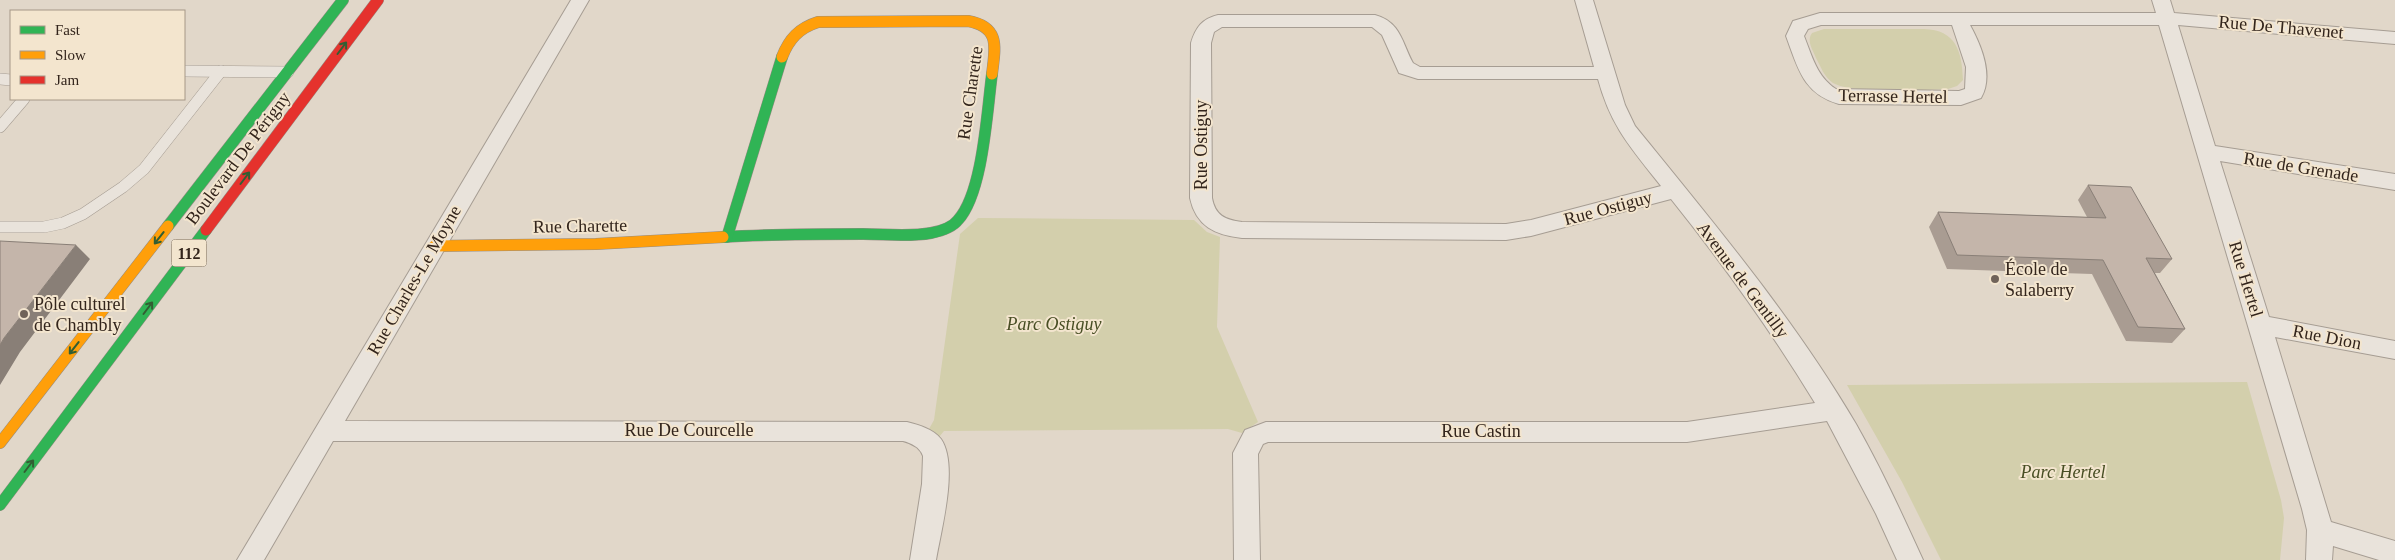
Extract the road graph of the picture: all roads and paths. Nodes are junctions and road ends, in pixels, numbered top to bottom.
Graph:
1 (343, 0) edge
2 (378, 0) edge
3 (580, 0) edge
4 (1584, 0) edge
5 (2160, 0) edge
6 (2166, 19) junction
7 (1959, 21) junction
8 (2395, 38) edge
9 (185, 71) edge
10 (221, 71) junction
11 (288, 72) junction
12 (1606, 74) junction
13 (23, 100) edge
14 (0, 127) edge
15 (2207, 152) junction
16 (2395, 182) edge
17 (1675, 190) junction
18 (0, 227) edge
19 (727, 237) junction
20 (434, 246) junction
21 (2260, 324) junction
22 (2395, 350) edge
23 (1833, 410) junction
24 (326, 432) junction
25 (0, 443) edge
26 (0, 505) edge
27 (2320, 530) junction
28 (2395, 553) edge
29 (250, 560) edge
30 (923, 560) edge
31 (1247, 560) edge
32 (1910, 560) edge
33 (2319, 560) edge

1 - 11 street, Boulevard De Périgny / 112
26 -> 2 street, Boulevard De Périgny / 112
3 - 20 street, Rue Charles-Le Moyne
4 - 12 street, Avenue de Gentilly
5 - 6 street, Rue Hertel
6 - 7 street, Terrasse Hertel
6 - 8 street, Rue De Thavenet
6 - 15 street, Rue Hertel
7 - 7 street, Terrasse Hertel
9 - 10 lane
10 - 11 lane
10 - 18 lane
11 -> 25 street, Boulevard De Périgny / 112
12 - 17 street, Avenue de Gentilly
12 - 17 street, Rue Ostiguy
13 - 14 lane
15 - 16 street, Rue de Grenade
15 - 21 street, Rue Hertel
17 - 23 street, Avenue de Gentilly
19 - 19 street, Rue Charette
19 - 20 street, Rue Charette
20 - 24 street, Rue Charles-Le Moyne
21 - 22 street, Rue Dion
21 - 27 street, Rue Hertel
23 - 31 street, Rue Castin
23 - 32 street, Avenue de Gentilly
24 - 29 street, Rue Charles-Le Moyne
24 - 30 street, Rue De Courcelle
27 - 28 street
27 - 33 street, Rue Hertel

